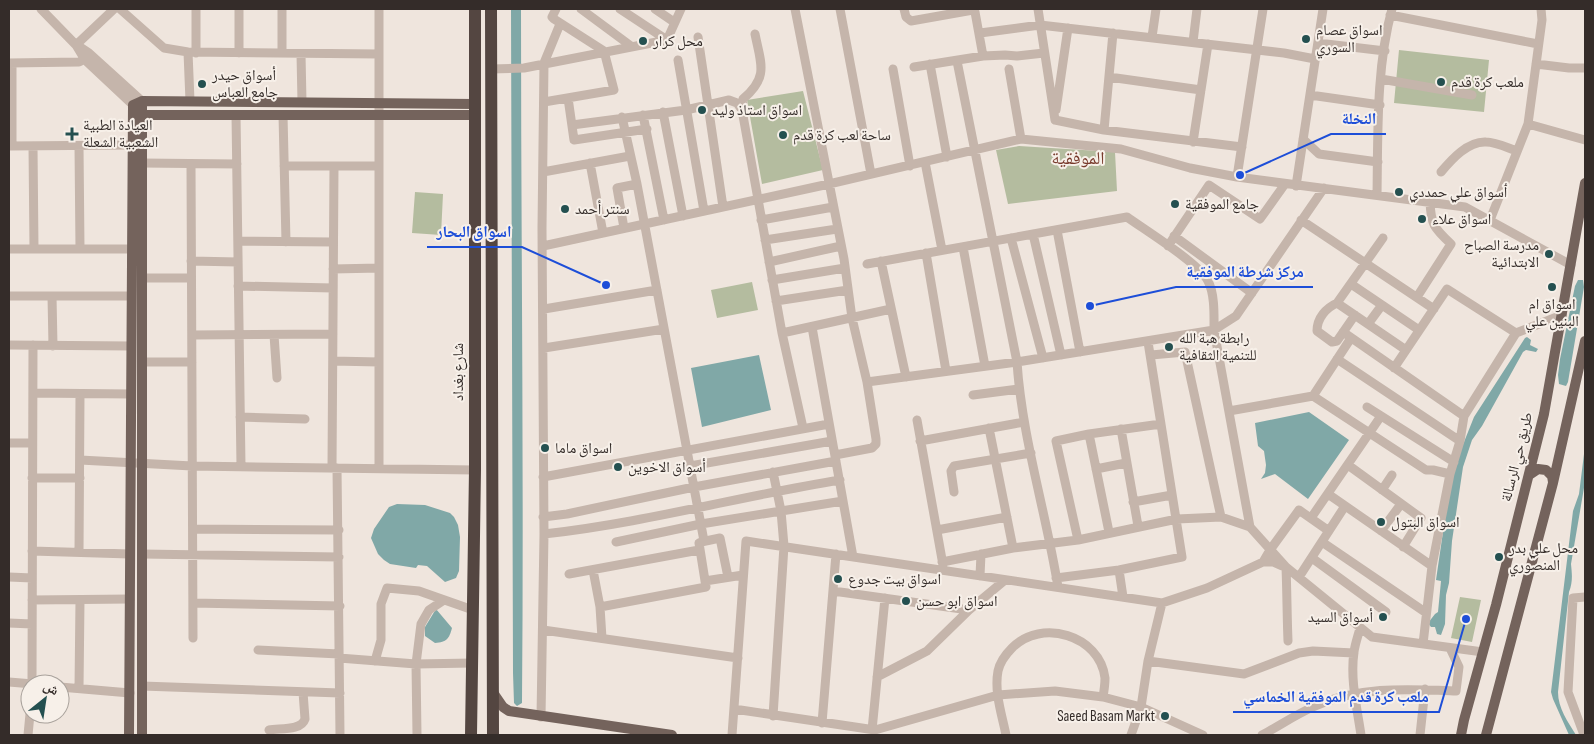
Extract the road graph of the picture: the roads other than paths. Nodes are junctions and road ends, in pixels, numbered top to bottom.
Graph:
1 (41, 9) edge
2 (114, 9) edge
3 (120, 9) edge
4 (196, 9) edge
5 (239, 9) edge
6 (282, 9) edge
7 (379, 9) edge
8 (475, 9) edge
9 (491, 9) edge
10 (556, 9) edge
11 (581, 9) edge
12 (620, 9) edge
13 (656, 9) edge
14 (681, 9) edge
15 (796, 9) edge
16 (840, 9) edge
17 (904, 9) edge
18 (1038, 9) edge
19 (1156, 9) edge
20 (1198, 9) edge
21 (1263, 9) edge
22 (1323, 9) edge
23 (1541, 9) edge
24 (1391, 12) edge
25 (674, 22) junction
26 (560, 24) junction
27 (1040, 25) junction
28 (1068, 28) junction
29 (980, 33) junction
30 (1114, 33) junction
31 (755, 34) dead end
32 (698, 37) dead end
33 (1152, 37) junction
34 (667, 40) junction
35 (1193, 42) junction
36 (1318, 42) junction
37 (1208, 44) junction
38 (1538, 44) junction
39 (76, 45) junction
40 (632, 46) junction
41 (1256, 50) junction
42 (604, 51) junction
43 (1385, 51) junction
44 (192, 53) junction
45 (239, 53) junction
46 (282, 53) junction
47 (1044, 53) junction
48 (301, 54) junction
49 (379, 54) junction
50 (983, 56) junction
51 (88, 58) junction
52 (1315, 59) junction
53 (678, 60) dead end
54 (957, 61) junction
55 (10, 63) edge
56 (544, 63) junction
57 (930, 64) junction
58 (1536, 64) junction
59 (914, 67) dead end
60 (1585, 68) edge
61 (491, 69) junction
62 (893, 69) dead end
63 (1009, 69) dead end
64 (1109, 77) junction
65 (1381, 80) junction
66 (1201, 90) junction
67 (1310, 95) junction
68 (1472, 95) dead end
69 (568, 98) junction
70 (190, 101) junction
71 (302, 102) junction
72 (544, 102) junction
73 (379, 103) junction
74 (708, 105) junction
75 (1380, 106) junction
76 (137, 109) junction
77 (475, 110) junction
78 (686, 110) junction
79 (742, 110) junction
80 (663, 112) junction
81 (236, 115) junction
82 (283, 115) junction
83 (379, 115) junction
84 (643, 115) junction
85 (622, 117) junction
86 (1055, 120) junction
87 (1528, 124) junction
88 (572, 125) junction
89 (646, 129) junction
90 (1104, 130) junction
91 (626, 132) junction
92 (1303, 139) junction
93 (1021, 140) junction
94 (1585, 140) edge
95 (1193, 142) junction
96 (132, 145) junction
97 (10, 146) edge
98 (33, 146) junction
99 (79, 146) junction
100 (1242, 147) junction
101 (976, 151) junction
102 (1517, 151) junction
103 (630, 156) junction
104 (947, 157) junction
105 (925, 162) junction
106 (1378, 162) junction
107 (142, 163) junction
108 (590, 163) junction
109 (190, 164) junction
110 (237, 164) junction
111 (284, 166) junction
112 (334, 166) junction
113 (379, 166) junction
114 (910, 166) junction
115 (543, 172) junction
116 (1441, 172) dead end
117 (871, 174) junction
118 (1237, 177) junction
119 (1585, 183) edge
120 (637, 184) junction
121 (829, 184) junction
122 (1285, 184) junction
123 (1296, 186) junction
124 (1324, 188) junction
125 (1377, 195) junction
126 (757, 200) junction
127 (1430, 202) junction
128 (724, 207) junction
129 (833, 207) junction
130 (704, 211) junction
131 (683, 216) junction
132 (664, 220) junction
133 (761, 220) junction
134 (1301, 220) junction
135 (1490, 220) junction
136 (644, 224) junction
137 (624, 228) junction
138 (837, 229) junction
139 (1057, 230) junction
140 (603, 233) junction
141 (1032, 234) junction
142 (1174, 236) junction
143 (1011, 238) junction
144 (1383, 238) dead end
145 (765, 240) junction
146 (238, 241) junction
147 (286, 242) junction
148 (334, 242) junction
149 (992, 242) junction
150 (543, 246) junction
151 (841, 246) junction
152 (1168, 246) junction
153 (963, 247) junction
154 (9, 249) edge
155 (34, 249) junction
156 (80, 249) junction
157 (131, 249) junction
158 (942, 250) junction
159 (926, 253) junction
160 (191, 261) junction
161 (238, 262) junction
162 (769, 262) junction
163 (881, 262) junction
164 (1366, 263) junction
165 (867, 264) dead end
166 (1571, 265) junction
167 (379, 268) junction
168 (845, 268) junction
169 (333, 270) junction
170 (142, 278) junction
171 (191, 278) junction
172 (772, 280) junction
173 (1351, 284) junction
174 (238, 286) junction
175 (333, 288) junction
176 (657, 290) junction
177 (848, 290) junction
178 (1252, 293) junction
179 (9, 296) edge
180 (52, 296) junction
181 (131, 296) junction
182 (1417, 298) junction
183 (776, 300) junction
184 (1337, 303) junction
185 (1382, 305) junction
186 (1434, 308) junction
187 (544, 309) junction
188 (891, 309) junction
189 (1355, 315) junction
190 (1562, 315) junction
191 (852, 318) junction
192 (1368, 324) junction
193 (812, 326) junction
194 (664, 329) junction
195 (1214, 330) junction
196 (1419, 330) junction
197 (1343, 332) junction
198 (782, 333) junction
199 (1516, 333) junction
200 (239, 334) junction
201 (333, 334) junction
202 (192, 335) junction
203 (274, 335) junction
204 (1351, 338) junction
205 (1585, 341) edge
206 (1148, 342) junction
207 (9, 345) edge
208 (33, 345) junction
209 (53, 346) junction
210 (131, 346) junction
211 (544, 348) junction
212 (1406, 350) junction
213 (1080, 352) junction
214 (1061, 355) junction
215 (1151, 355) junction
216 (1042, 358) junction
217 (1338, 359) junction
218 (333, 361) junction
219 (142, 362) junction
220 (192, 362) junction
221 (379, 362) junction
222 (1017, 362) junction
223 (985, 366) junction
224 (1394, 368) junction
225 (1582, 368) edge
226 (946, 371) junction
227 (906, 377) junction
228 (277, 378) dead end
229 (867, 382) junction
230 (1019, 389) junction
231 (33, 393) junction
232 (80, 394) junction
233 (131, 394) junction
234 (972, 395) dead end
235 (1313, 396) junction
236 (1367, 407) dead end
237 (1229, 411) junction
238 (1381, 416) junction
239 (1464, 416) junction
240 (240, 417) junction
241 (305, 420) dead end
242 (917, 420) dead end
243 (1024, 422) junction
244 (829, 424) junction
245 (1161, 424) junction
246 (804, 428) junction
247 (989, 428) junction
248 (1121, 429) junction
249 (1089, 434) junction
250 (1369, 434) junction
251 (832, 441) junction
252 (920, 441) junction
253 (1460, 441) junction
254 (9, 443) edge
255 (32, 443) junction
256 (687, 450) junction
257 (1031, 454) junction
258 (1534, 454) junction
259 (835, 458) junction
260 (1558, 459) junction
261 (80, 460) junction
262 (995, 460) junction
263 (131, 461) junction
264 (142, 462) junction
265 (1454, 462) junction
266 (1126, 463) junction
267 (1348, 465) junction
268 (192, 466) junction
269 (241, 466) junction
270 (690, 466) junction
271 (335, 468) junction
272 (379, 468) junction
273 (1096, 469) junction
274 (474, 470) junction
275 (773, 472) junction
276 (1450, 474) junction
277 (1392, 475) dead end
278 (1529, 475) junction
279 (543, 477) junction
280 (32, 478) junction
281 (80, 478) junction
282 (840, 480) junction
283 (1553, 483) junction
284 (694, 486) junction
285 (1382, 490) junction
286 (776, 491) junction
287 (954, 492) dead end
288 (1328, 494) junction
289 (1172, 495) junction
290 (843, 501) junction
291 (1133, 502) junction
292 (1401, 504) junction
293 (1345, 506) junction
294 (697, 508) junction
295 (781, 511) junction
296 (567, 514) junction
297 (543, 517) junction
298 (1007, 517) junction
299 (1221, 517) junction
300 (1311, 518) junction
301 (1177, 519) junction
302 (700, 524) junction
303 (1138, 526) junction
304 (1250, 527) junction
305 (193, 529) junction
306 (339, 530) junction
307 (937, 530) junction
308 (571, 531) junction
309 (1329, 531) junction
310 (1382, 531) junction
311 (1109, 532) junction
312 (544, 534) junction
313 (1078, 540) junction
314 (704, 541) junction
315 (616, 542) dead end
316 (1322, 542) junction
317 (1050, 543) junction
318 (784, 546) junction
319 (1403, 546) junction
320 (1013, 548) junction
321 (699, 550) junction
322 (1270, 550) junction
323 (32, 551) junction
324 (79, 552) junction
325 (130, 554) junction
326 (142, 554) junction
327 (193, 554) junction
328 (836, 554) junction
329 (981, 554) junction
330 (339, 557) junction
331 (853, 557) junction
332 (1312, 558) junction
333 (1263, 562) junction
334 (943, 566) junction
335 (1432, 566) junction
336 (1286, 567) junction
337 (593, 570) junction
338 (1119, 570) junction
339 (569, 574) dead end
340 (743, 575) junction
341 (980, 576) junction
342 (9, 577) edge
343 (728, 577) junction
344 (1299, 577) junction
345 (32, 578) junction
346 (1005, 580) junction
347 (705, 581) junction
348 (1057, 583) junction
349 (833, 591) junction
350 (1123, 597) junction
351 (1585, 597) edge
352 (885, 598) junction
353 (130, 599) junction
354 (32, 600) junction
355 (80, 600) junction
356 (444, 600) junction
357 (193, 603) junction
358 (1162, 603) junction
359 (340, 606) junction
360 (600, 607) junction
361 (473, 610) junction
362 (969, 610) junction
363 (1386, 612) dead end
364 (1425, 612) junction
365 (9, 623) edge
366 (32, 624) junction
367 (1360, 628) junction
368 (543, 630) junction
369 (193, 638) dead end
370 (602, 638) junction
371 (1288, 642) dead end
372 (1422, 644) junction
373 (1450, 648) junction
374 (258, 650) dead end
375 (1483, 652) junction
376 (1354, 653) junction
377 (339, 656) junction
378 (738, 658) junction
379 (375, 661) junction
380 (1148, 662) junction
381 (472, 663) junction
382 (416, 664) junction
383 (32, 674) edge
384 (877, 676) junction
385 (142, 686) junction
386 (70, 688) edge
387 (79, 688) junction
388 (1425, 689) junction
389 (492, 690) junction
390 (302, 692) junction
391 (130, 693) junction
392 (340, 693) junction
393 (1354, 693) junction
394 (998, 695) junction
395 (1103, 697) junction
396 (1141, 707) junction
397 (734, 710) junction
398 (509, 711) junction
399 (773, 716) junction
400 (541, 717) junction
401 (822, 722) junction
402 (269, 730) dead end
403 (872, 730) junction
404 (1192, 734) edge
405 (129, 735) edge
406 (142, 735) edge
407 (340, 735) edge
408 (417, 735) edge
409 (471, 735) edge
410 (494, 735) edge
411 (672, 735) edge
412 (732, 735) edge
413 (1006, 735) edge
414 (1131, 735) edge
415 (1203, 735) edge
416 (1262, 735) edge
417 (1361, 735) edge
418 (1420, 735) edge
419 (1461, 735) edge
420 (1486, 735) edge
421 (1584, 735) edge

1 - 39 street
2 - 39 street
3 - 44 street
4 - 44 street
5 - 45 street
6 - 46 street
7 - 49 street
8 - 77 highway, شارع بغداد
9 - 61 highway
10 - 26 street
11 - 40 street
12 - 34 street
13 - 25 street
14 - 25 street
15 - 121 street
16 - 117 street
17 - 29 street
18 - 27 street
19 - 33 street
20 - 35 street
21 - 41 street
22 - 36 street
23 - 38 street
24 - 38 street
24 - 43 street
25 - 34 street
26 - 42 street
26 - 56 street
27 - 28 street
27 - 29 street
27 - 47 street
28 - 30 street
28 - 86 street
29 - 50 street
30 - 33 street
30 - 64 street
31 - 79 street
32 - 74 street
33 - 35 street
34 - 40 street
35 - 37 street
36 - 43 street
36 - 52 street
37 - 41 street
37 - 66 street
38 - 58 street
39 - 51 street
40 - 42 street
41 - 52 street
41 - 100 street
42 - 56 street
42 - 69 street
43 - 65 street
44 - 45 street
44 - 70 street
45 - 46 street
46 - 48 street
47 - 50 street
47 - 86 street
48 - 49 street
48 - 71 street
49 - 73 street
50 - 54 street
51 - 55 street
51 - 76 street
52 - 67 street
53 - 78 street
54 - 57 street
54 - 101 street
55 - 97 street
56 - 61 street
56 - 72 street
57 - 59 street
57 - 104 street
58 - 60 street
58 - 87 street
61 - 389 highway
62 - 114 street
63 - 93 street
64 - 66 street
64 - 90 street
65 - 68 street
65 - 75 street
66 - 95 street
67 - 75 street
67 - 92 street
69 - 72 street
69 - 88 street
70 - 71 main road
70 - 76 main road
71 - 73 main road
72 - 115 street
73 - 77 main road
73 - 83 street
74 - 78 street
74 - 79 street
74 - 128 street
75 - 106 street
76 - 81 main road
76 - 96 main road
76 - 107 main road
77 - 83 main road
77 - 274 highway, شارع بغداد
78 - 80 street
78 - 130 street
79 - 126 street
80 - 84 street
80 - 131 street
81 - 82 main road
81 - 110 street
82 - 83 main road
82 - 111 street
83 - 113 street
84 - 85 street
84 - 89 street
85 - 88 street
85 - 91 street
86 - 90 street
87 - 94 street
87 - 102 street
88 - 91 street
89 - 91 street
89 - 132 street
90 - 95 street
91 - 103 street
92 - 106 street
92 - 123 street
93 - 101 street
93 - 118 street
95 - 100 street
96 - 99 street
96 - 157 main road
97 - 98 street
98 - 99 street
98 - 155 street
99 - 156 street
100 - 118 street
101 - 104 street
101 - 149 street
102 - 116 street
102 - 135 street
103 - 108 street
103 - 120 street
104 - 105 street
105 - 114 street
105 - 158 street
106 - 125 street
107 - 109 street
107 - 170 main road
108 - 115 street
108 - 140 street
109 - 110 street
109 - 160 street
110 - 146 street
111 - 112 street
111 - 147 street
112 - 113 street
112 - 148 street
113 - 167 street
114 - 117 street
115 - 150 street
117 - 121 street
118 - 122 street
119 - 166 main road, طريق حي الرسالة
120 - 136 street
120 - 137 street
121 - 126 street
121 - 129 street
122 - 123 street
122 - 142 street
123 - 124 street
124 - 125 street
124 - 134 street
125 - 127 street
126 - 128 street
126 - 133 street
127 - 135 street
127 - 182 street
128 - 130 street
129 - 133 street
129 - 138 street
130 - 131 street
131 - 132 street
132 - 136 street
133 - 145 street
134 - 164 street
134 - 178 street
135 - 166 street
136 - 137 street
136 - 176 street
137 - 140 street
138 - 145 street
138 - 151 street
139 - 141 street
139 - 152 street
139 - 213 street
140 - 150 street
141 - 143 street
141 - 214 street
142 - 152 street
142 - 178 street
143 - 149 street
143 - 216 street
144 - 164 street
145 - 162 street
146 - 147 street
146 - 161 street
147 - 148 street
148 - 169 street
149 - 153 street
149 - 222 street
150 - 187 street
151 - 162 street
151 - 168 street
152 - 195 street
153 - 158 street
153 - 223 street
154 - 155 street
155 - 156 street
156 - 157 street
157 - 181 main road
158 - 159 street
159 - 163 street
159 - 226 street
160 - 161 street
160 - 171 street
161 - 174 street
162 - 172 street
163 - 165 street
163 - 188 street
164 - 173 street
164 - 182 street
166 - 190 main road, طريق حي الرسالة
167 - 169 street
167 - 221 street
168 - 172 street
168 - 177 street
169 - 175 street
170 - 171 street
170 - 219 main road
171 - 202 street
172 - 183 street
173 - 184 street
173 - 185 street
174 - 175 street
174 - 200 street
175 - 201 street
176 - 187 street
176 - 194 street
177 - 183 street
177 - 191 street
178 - 195 street
179 - 180 street
180 - 181 street
180 - 209 street
181 - 210 main road
182 - 186 street
183 - 198 street
184 - 189 street
184 - 197 street
185 - 192 street
185 - 196 street
186 - 196 street
186 - 199 street
187 - 211 street
188 - 191 street
188 - 227 street
189 - 192 street
189 - 197 street
190 - 199 street
190 - 258 main road, طريق حي الرسالة
191 - 193 street
191 - 229 street
192 - 212 street
193 - 198 street
193 - 244 street
194 - 211 street
194 - 256 street
195 - 206 street
195 - 237 street
196 - 212 street
197 - 204 street
198 - 246 street
199 - 239 street
200 - 202 street
200 - 203 street
200 - 240 street
201 - 203 street
201 - 218 street
202 - 220 street
203 - 228 street
204 - 217 street
204 - 224 street
205 - 225 main road
206 - 213 street
206 - 215 street
207 - 208 street
208 - 209 street
208 - 231 street
209 - 210 street
210 - 233 main road
211 - 279 street
212 - 224 street
213 - 214 street
214 - 216 street
215 - 245 street
215 - 299 street
216 - 222 street
217 - 235 street
217 - 253 street
218 - 221 street
218 - 271 street
219 - 220 street
219 - 264 main road
220 - 268 street
221 - 272 street
222 - 223 street
222 - 230 street
223 - 226 street
224 - 239 street
225 - 260 main road
226 - 227 street
227 - 229 street
229 - 259 street
230 - 234 street
230 - 243 street
231 - 232 street
231 - 255 street
232 - 233 street
232 - 261 street
233 - 263 main road
235 - 237 street
235 - 250 street
236 - 238 street
237 - 304 street
238 - 250 street
238 - 265 street
239 - 253 street
240 - 241 street
240 - 269 street
242 - 252 street
243 - 247 street
243 - 257 street
244 - 246 street
244 - 251 street
245 - 248 street
245 - 289 street
246 - 256 street
247 - 252 street
247 - 262 street
248 - 249 street
248 - 266 street
249 - 273 street
249 - 313 street
250 - 267 street
250 - 276 street
251 - 259 street
251 - 270 street
252 - 307 street
253 - 265 street
254 - 255 street
255 - 280 street
256 - 270 street
256 - 279 street
257 - 262 street
257 - 317 street
258 - 260 main road
258 - 278 main road, طريق حي الرسالة
259 - 275 street
259 - 282 street
260 - 283 main road
261 - 263 street
261 - 281 street
262 - 287 street
262 - 298 street
263 - 264 street
263 - 325 main road
264 - 268 street
264 - 326 main road
265 - 276 street
266 - 273 street
266 - 291 street
267 - 285 street
267 - 288 street
268 - 269 street
268 - 305 street
269 - 271 street
270 - 284 street
271 - 272 street
271 - 306 street
272 - 274 street
273 - 311 street
274 - 361 highway, شارع بغداد
275 - 284 street
275 - 286 street
276 - 335 street
277 - 285 street
278 - 283 main road
278 - 375 main road, طريق حي الرسالة
279 - 297 street
280 - 281 street
280 - 323 street
281 - 324 street
282 - 286 street
282 - 290 street
283 - 420 main road
284 - 294 street
284 - 296 street
285 - 292 street
286 - 294 street
286 - 295 street
288 - 293 street
288 - 300 street
289 - 291 street
289 - 301 street
290 - 295 street
290 - 331 street
291 - 303 street
292 - 310 street
292 - 319 street
293 - 309 street
293 - 310 street
294 - 302 street
294 - 308 street
295 - 302 street
295 - 318 street
296 - 297 street
296 - 308 street
297 - 312 street
298 - 307 street
298 - 320 street
299 - 301 street
299 - 304 street
300 - 309 street
300 - 322 street
301 - 303 street
301 - 338 street
302 - 314 street
302 - 315 street
303 - 311 street
304 - 322 street
305 - 306 street
305 - 327 street
306 - 330 street
307 - 334 street
308 - 312 street
309 - 316 street
310 - 319 street
311 - 313 street
312 - 368 street
313 - 317 street
314 - 321 street
314 - 343 street
316 - 332 street
316 - 364 street
317 - 320 street
317 - 348 street
318 - 328 street
318 - 340 street
318 - 399 street
319 - 335 street
320 - 329 street
321 - 337 street
321 - 347 street
322 - 333 street
322 - 336 street
323 - 324 street
323 - 345 street
324 - 325 street
325 - 353 main road
326 - 327 street
326 - 385 main road
327 - 330 street
327 - 357 street
328 - 331 street
328 - 349 street
329 - 334 street
329 - 341 street
330 - 359 street
331 - 334 street
332 - 344 street
332 - 363 street
333 - 336 street
333 - 358 street
334 - 341 street
335 - 364 street
336 - 344 street
336 - 371 street
337 - 339 street
337 - 360 street
338 - 348 street
338 - 350 street
340 - 343 street
340 - 378 street
341 - 346 street
342 - 345 street
343 - 347 street
344 - 367 street
345 - 354 street
346 - 348 street
346 - 362 street
347 - 360 street
348 - 350 street
349 - 352 street
349 - 401 street
350 - 358 street
351 - 421 street
352 - 362 street
352 - 384 street
353 - 355 street
353 - 391 main road
354 - 355 street
354 - 366 street
355 - 387 street
356 - 361 street
356 - 379 street
356 - 382 street
357 - 359 street
357 - 369 street
358 - 380 street
359 - 377 street
360 - 370 street
361 - 381 highway, شارع بغداد
362 - 384 street
364 - 372 street
365 - 366 street
366 - 383 street
367 - 372 street
367 - 376 street
368 - 370 street
368 - 400 street
370 - 378 street
372 - 373 street
373 - 375 street
373 - 388 street
374 - 377 street
375 - 419 main road, طريق حي الرسالة
376 - 380 street
376 - 393 street
377 - 379 street
377 - 392 street
378 - 397 street
379 - 382 street
380 - 396 street
381 - 382 street
381 - 409 highway, شارع بغداد
382 - 408 street
384 - 403 street
385 - 390 street
385 - 406 main road
386 - 387 street
387 - 391 street
388 - 393 street
388 - 418 street
389 - 398 main road
389 - 410 highway
390 - 392 street
390 - 402 street
391 - 405 main road
392 - 407 street
393 - 416 street
393 - 417 street
394 - 395 street
394 - 395 street
394 - 403 street
394 - 413 street
395 - 396 street
396 - 404 street
396 - 414 street
397 - 399 street
397 - 412 street
398 - 400 main road
398 - 410 main road
399 - 401 street
400 - 411 main road
401 - 403 street
404 - 415 street

